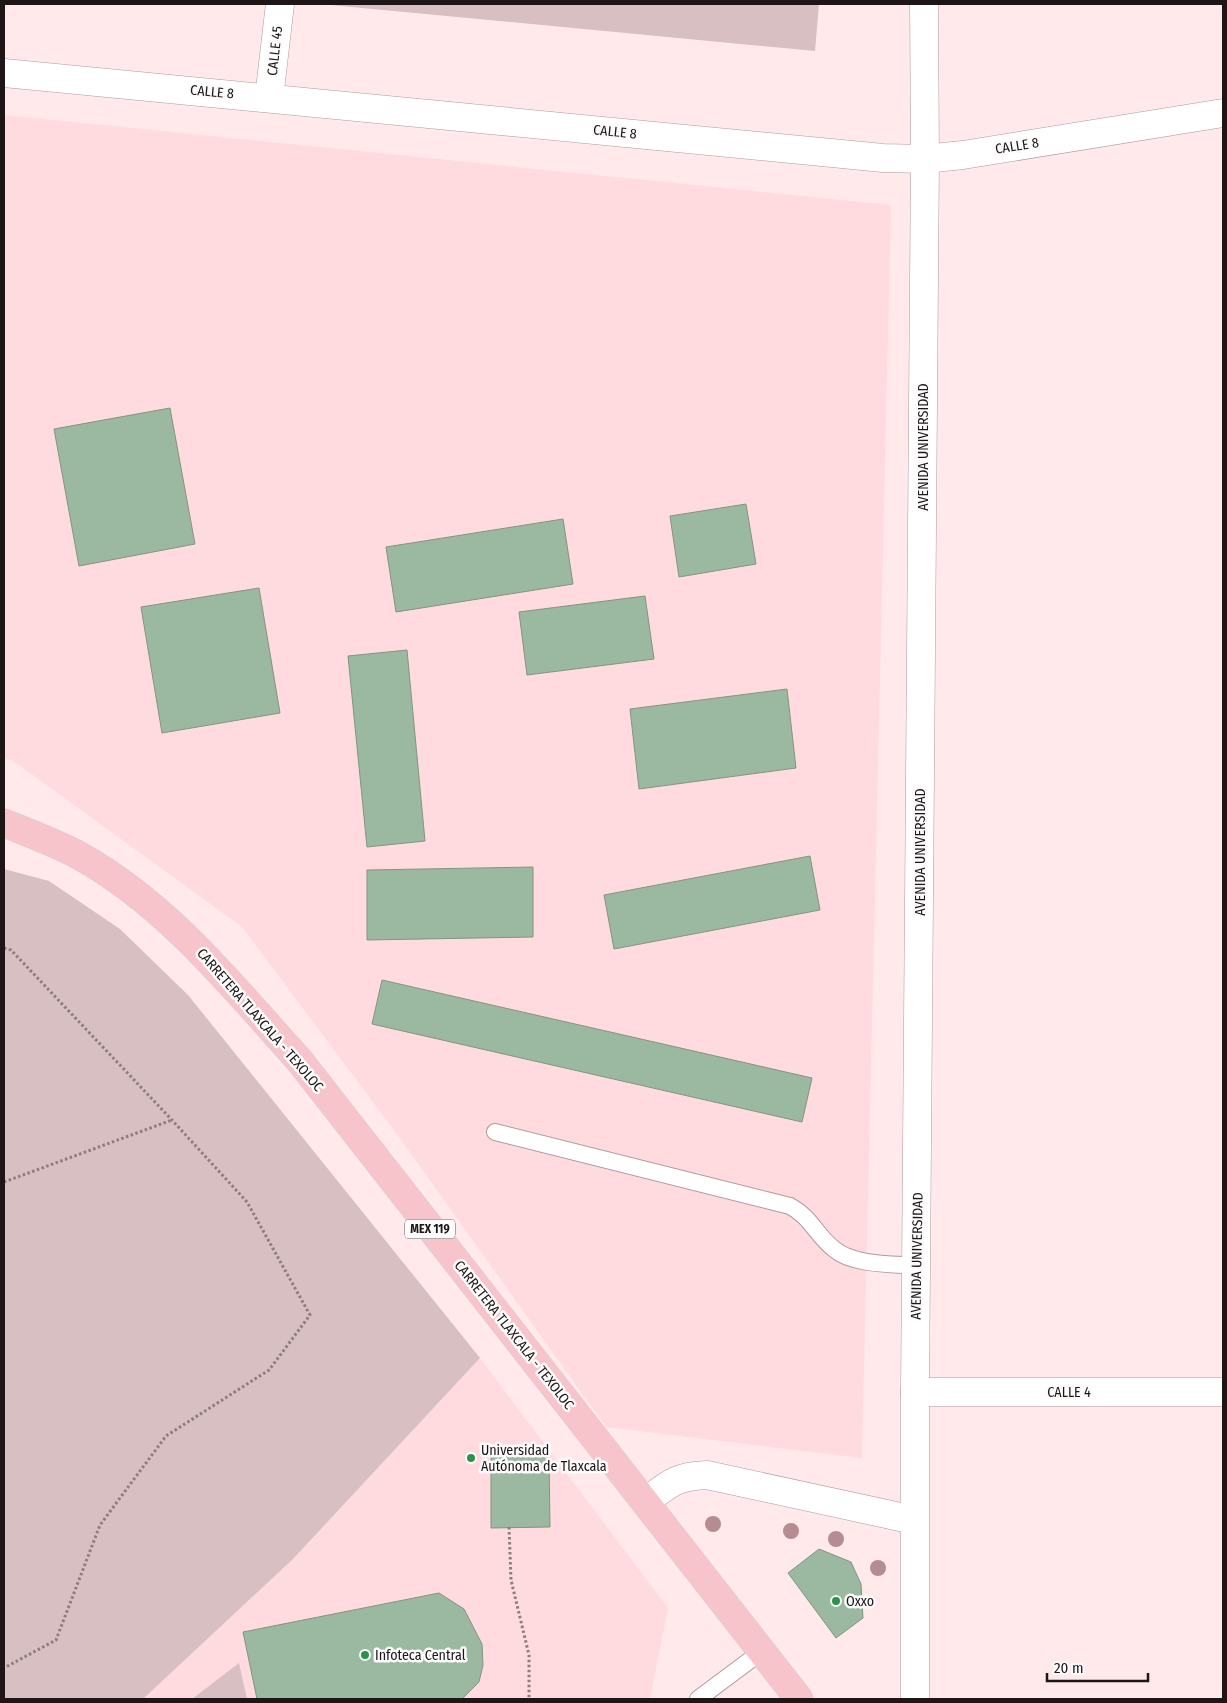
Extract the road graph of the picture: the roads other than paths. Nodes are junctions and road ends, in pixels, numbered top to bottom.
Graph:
1 (280, 4) edge
2 (924, 4) edge
3 (4, 73) edge
4 (269, 98) junction
5 (1223, 112) edge
6 (925, 159) junction
7 (4, 823) edge
8 (495, 1132) dead end
9 (917, 1266) junction
10 (915, 1392) junction
11 (1223, 1392) edge
12 (645, 1502) junction
13 (914, 1520) junction
14 (762, 1652) junction
15 (698, 1699) edge
16 (799, 1699) edge
17 (915, 1699) edge

1 - 4 street, CALLE 45
2 - 6 street, AVENIDA UNIVERSIDAD
3 - 4 street, CALLE 8
4 - 6 street, CALLE 8
5 - 6 street, CALLE 8
6 - 9 street, AVENIDA UNIVERSIDAD
7 - 12 main road, CARRETERA TLAXCALA - TEXOLOC / MEX 119
8 - 9 lane
9 - 10 street, AVENIDA UNIVERSIDAD
10 - 11 street, CALLE 4
10 - 13 street, AVENIDA UNIVERSIDAD
12 - 13 street
12 - 14 main road, CARRETERA TLAXCALA - TEXOLOC / MEX 119
13 - 17 street, AVENIDA UNIVERSIDAD
14 - 15 lane
14 - 16 main road, CARRETERA TLAXCALA - TEXOLOC / MEX 119

